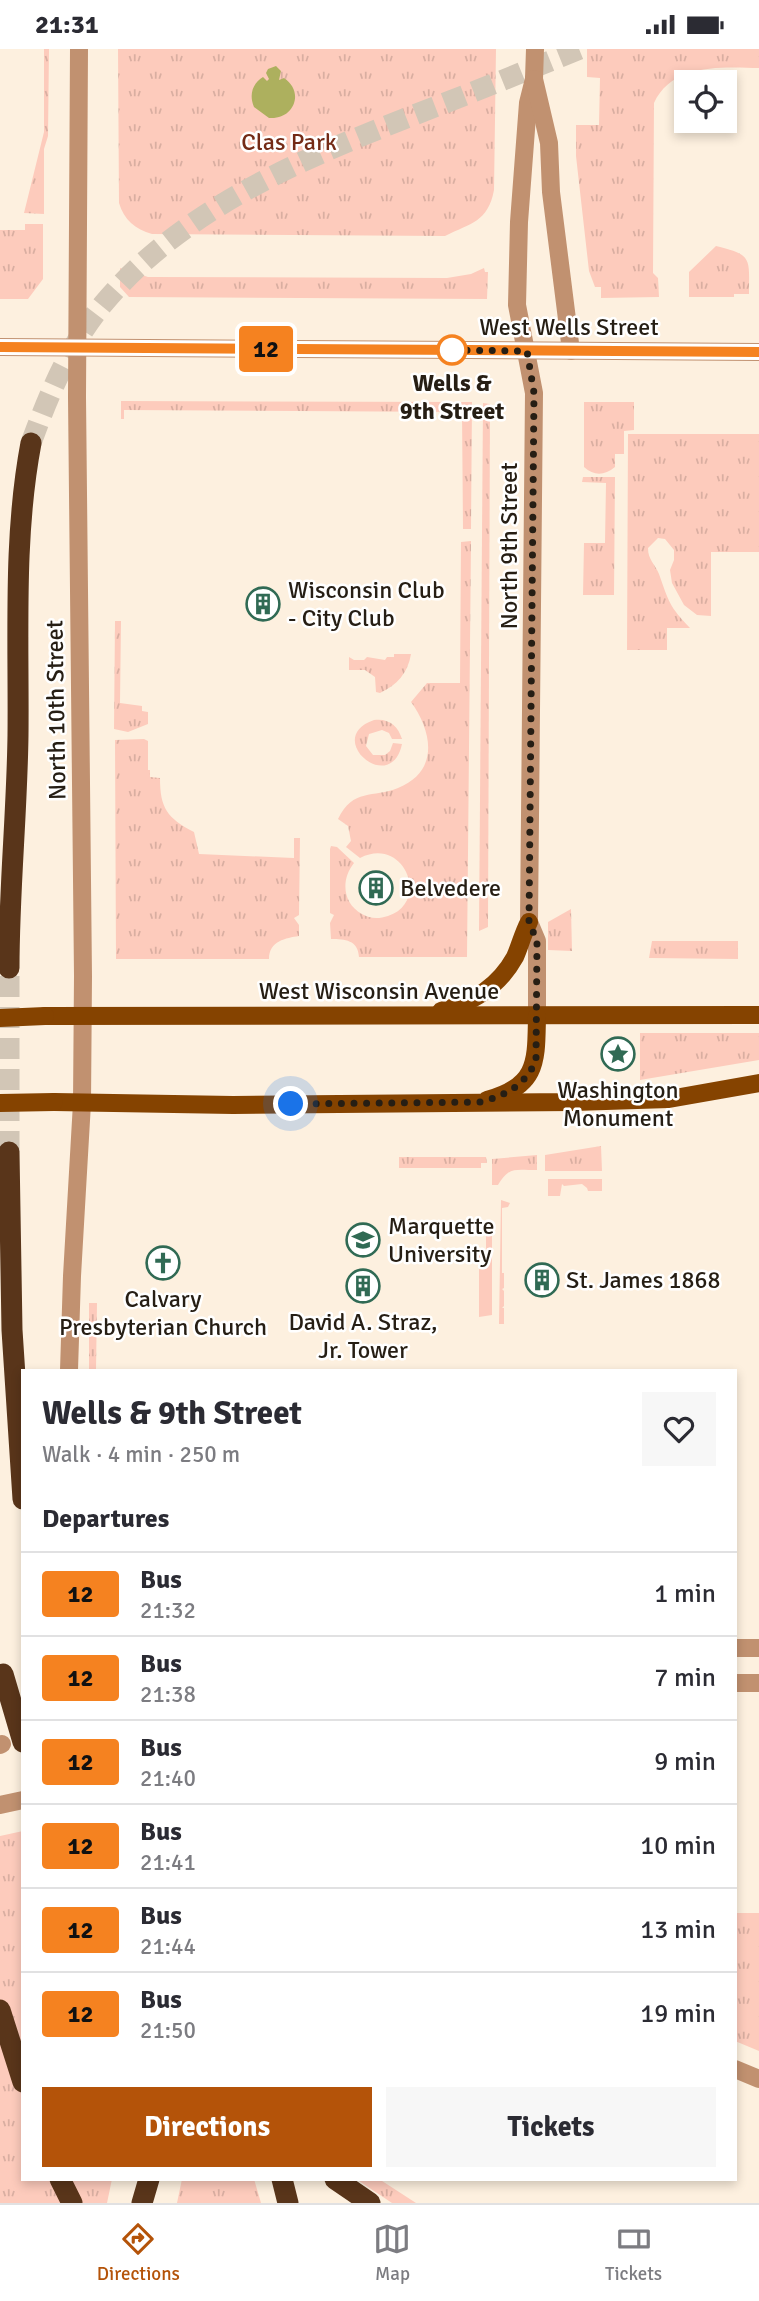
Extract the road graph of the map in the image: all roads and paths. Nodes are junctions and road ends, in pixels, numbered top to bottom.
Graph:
1 (79, 49) edge
2 (534, 49) edge
3 (534, 79) junction
4 (2, 347) edge
5 (77, 347) junction
6 (527, 351) junction
7 (571, 351) junction
8 (759, 352) edge
9 (31, 443) tunnel mouth
10 (0, 810) edge
11 (529, 922) junction
12 (9, 945) junction
13 (9, 968) tunnel mouth
14 (82, 1016) junction
15 (419, 1016) junction
16 (537, 1016) junction
17 (759, 1016) edge
18 (0, 1018) edge
19 (759, 1083) edge
20 (0, 1103) edge
21 (82, 1103) junction
22 (463, 1104) junction
23 (9, 1152) tunnel mouth
24 (69, 1369) edge
25 (21, 1468) edge
26 (737, 1648) edge
27 (759, 1648) edge
28 (1, 1668) edge
29 (737, 1683) edge
30 (759, 1683) edge
31 (8, 1744) edge
32 (21, 1800) edge
33 (0, 1805) edge
34 (0, 2010) edge
35 (737, 2070) edge
36 (21, 2076) edge
37 (759, 2079) edge
38 (61, 2181) edge
39 (148, 2181) edge
40 (282, 2181) edge
41 (338, 2181) edge
42 (72, 2203) edge
43 (142, 2203) edge
44 (288, 2203) edge
45 (370, 2203) edge

1 - 5 street, North 10th Street
2 - 3 street, North 9th Street
3 - 6 street, North 9th Street
3 - 7 street, North 9th Street
4 - 5 street, West Wells Street
5 - 6 street, West Wells Street
5 - 14 street, North 10th Street
6 - 7 street, West Wells Street
6 - 11 street, North 9th Street
7 - 8 street, West Wells Street
9 - 12 highway
10 - 12 highway
11 - 15 main road
11 - 16 street, North 9th Street
12 - 13 highway
14 - 15 main road, West Wisconsin Avenue
14 - 18 main road, West Wisconsin Avenue, bridge
14 - 21 street, North 10th Street
15 - 16 main road, West Wisconsin Avenue
16 - 17 main road, West Wisconsin Avenue
16 - 22 main road
19 - 22 main road
20 - 21 main road, bridge
21 - 22 main road
21 - 24 street, North 10th Street
23 - 25 highway
26 - 27 street
28 - 31 highway, bridge
29 - 30 street
32 - 33 street
34 - 36 highway
35 - 37 street
38 - 42 highway
39 - 43 highway
40 - 44 highway
41 - 45 highway

